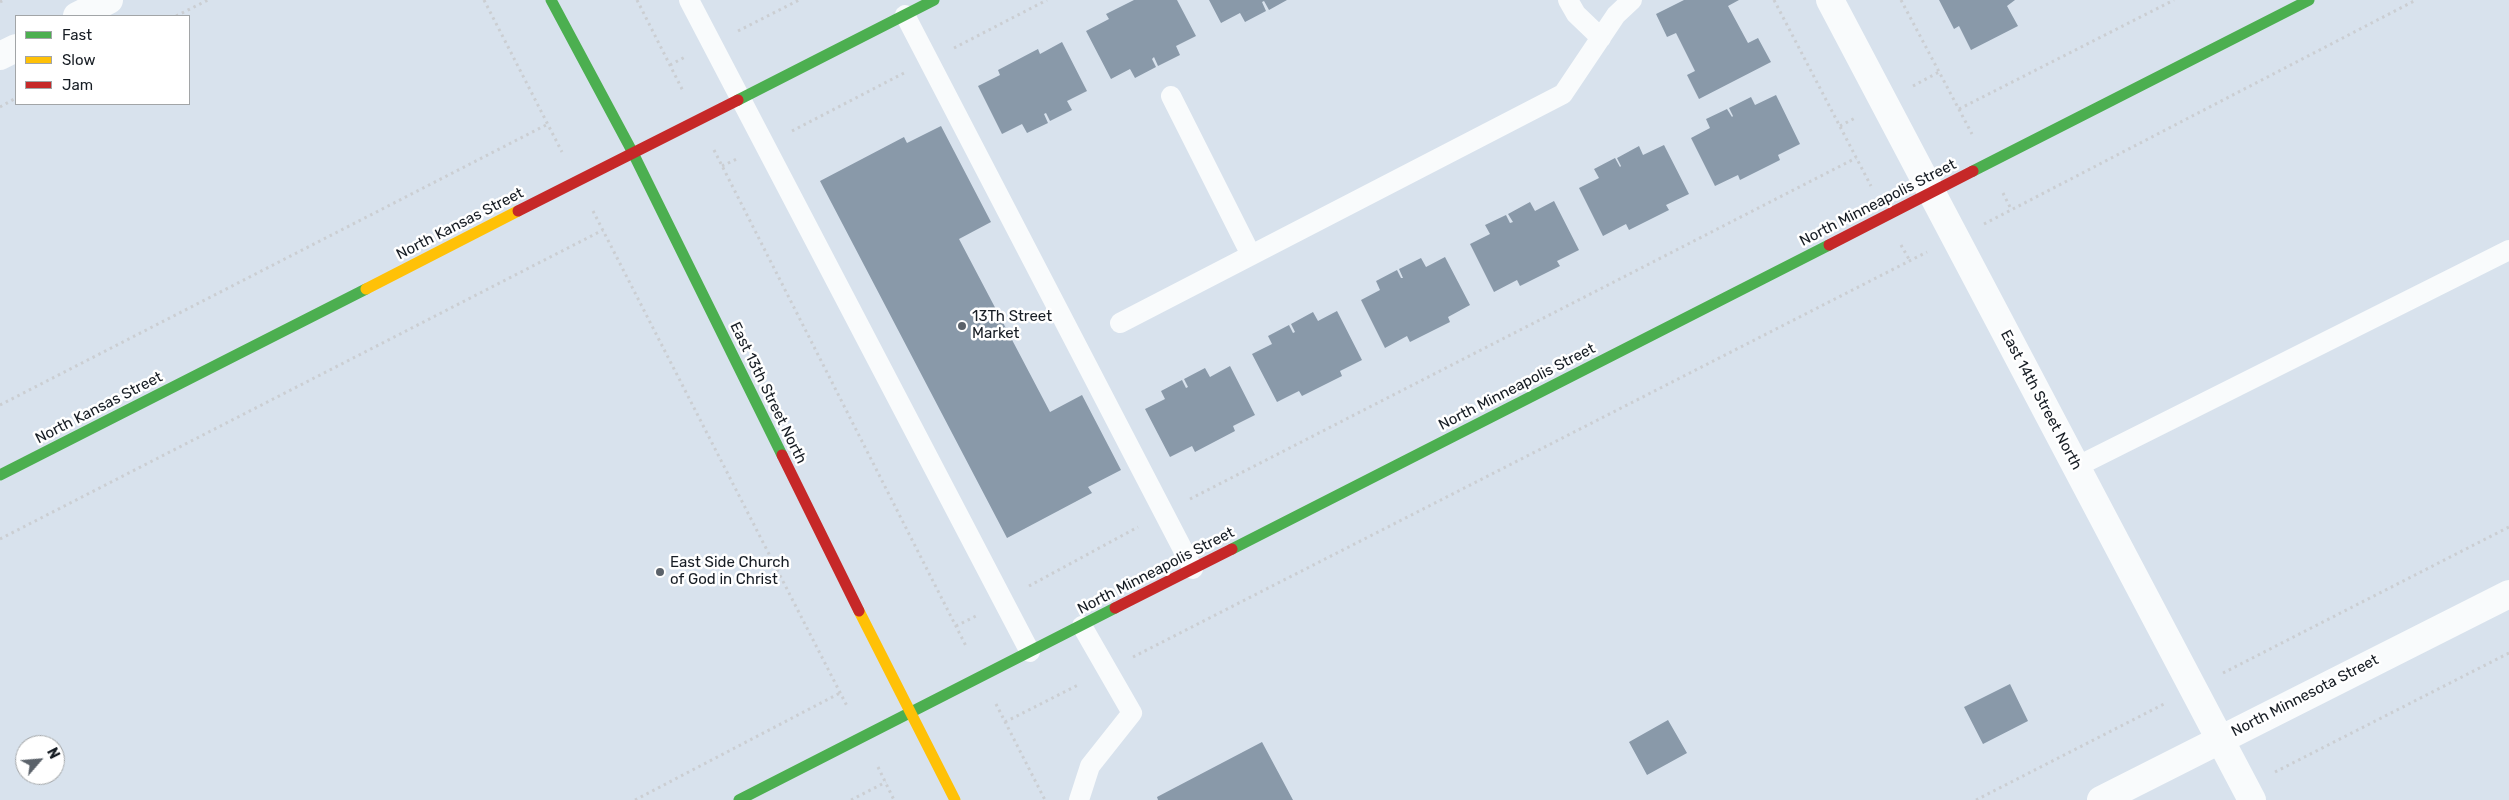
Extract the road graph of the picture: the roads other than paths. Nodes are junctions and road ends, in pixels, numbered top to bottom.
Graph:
1 (109, 0) edge
2 (551, 0) edge
3 (689, 0) edge
4 (934, 0) edge
5 (1568, 0) edge
6 (1632, 0) edge
7 (1830, 0) edge
8 (2309, 0) edge
9 (79, 15) edge
10 (905, 15) junction
11 (1601, 38) junction
12 (15, 48) edge
13 (0, 56) edge
14 (1171, 96) dead end
15 (740, 98) junction
16 (633, 153) junction
17 (1932, 192) junction
18 (2509, 250) edge
19 (1251, 255) junction
20 (1120, 323) dead end
21 (2076, 467) junction
22 (0, 475) edge
23 (1194, 569) junction
24 (2509, 594) edge
25 (1082, 626) junction
26 (1030, 652) junction
27 (910, 714) junction
28 (2220, 739) junction
29 (2248, 794) edge
30 (739, 800) edge
31 (955, 800) edge
32 (1079, 800) edge
33 (2101, 800) edge

1 - 9 street
2 - 16 street, East 13th Street North
3 - 15 lane
4 - 10 street, North Kansas Street
5 - 11 lane
6 - 11 lane
7 - 17 street, East 14th Street North
8 - 17 street, North Minneapolis Street
10 - 15 street, North Kansas Street
10 - 23 lane
11 - 19 lane
12 - 13 street
14 - 19 lane
15 - 16 street, North Kansas Street
15 - 26 lane
16 - 22 street, North Kansas Street
16 - 27 street, East 13th Street North
17 - 21 street, East 14th Street North
17 - 23 street, North Minneapolis Street
18 - 21 lane
19 - 20 lane
21 - 28 street, East 14th Street North
23 - 25 street, North Minneapolis Street
24 - 28 street, North Minnesota Street
25 - 26 street, North Minneapolis Street
25 - 32 lane
26 - 27 street, North Minneapolis Street
27 - 30 street, North Minneapolis Street
27 - 31 street, East 13th Street North
28 - 29 street, East 14th Street North
28 - 33 street, North Minnesota Street

